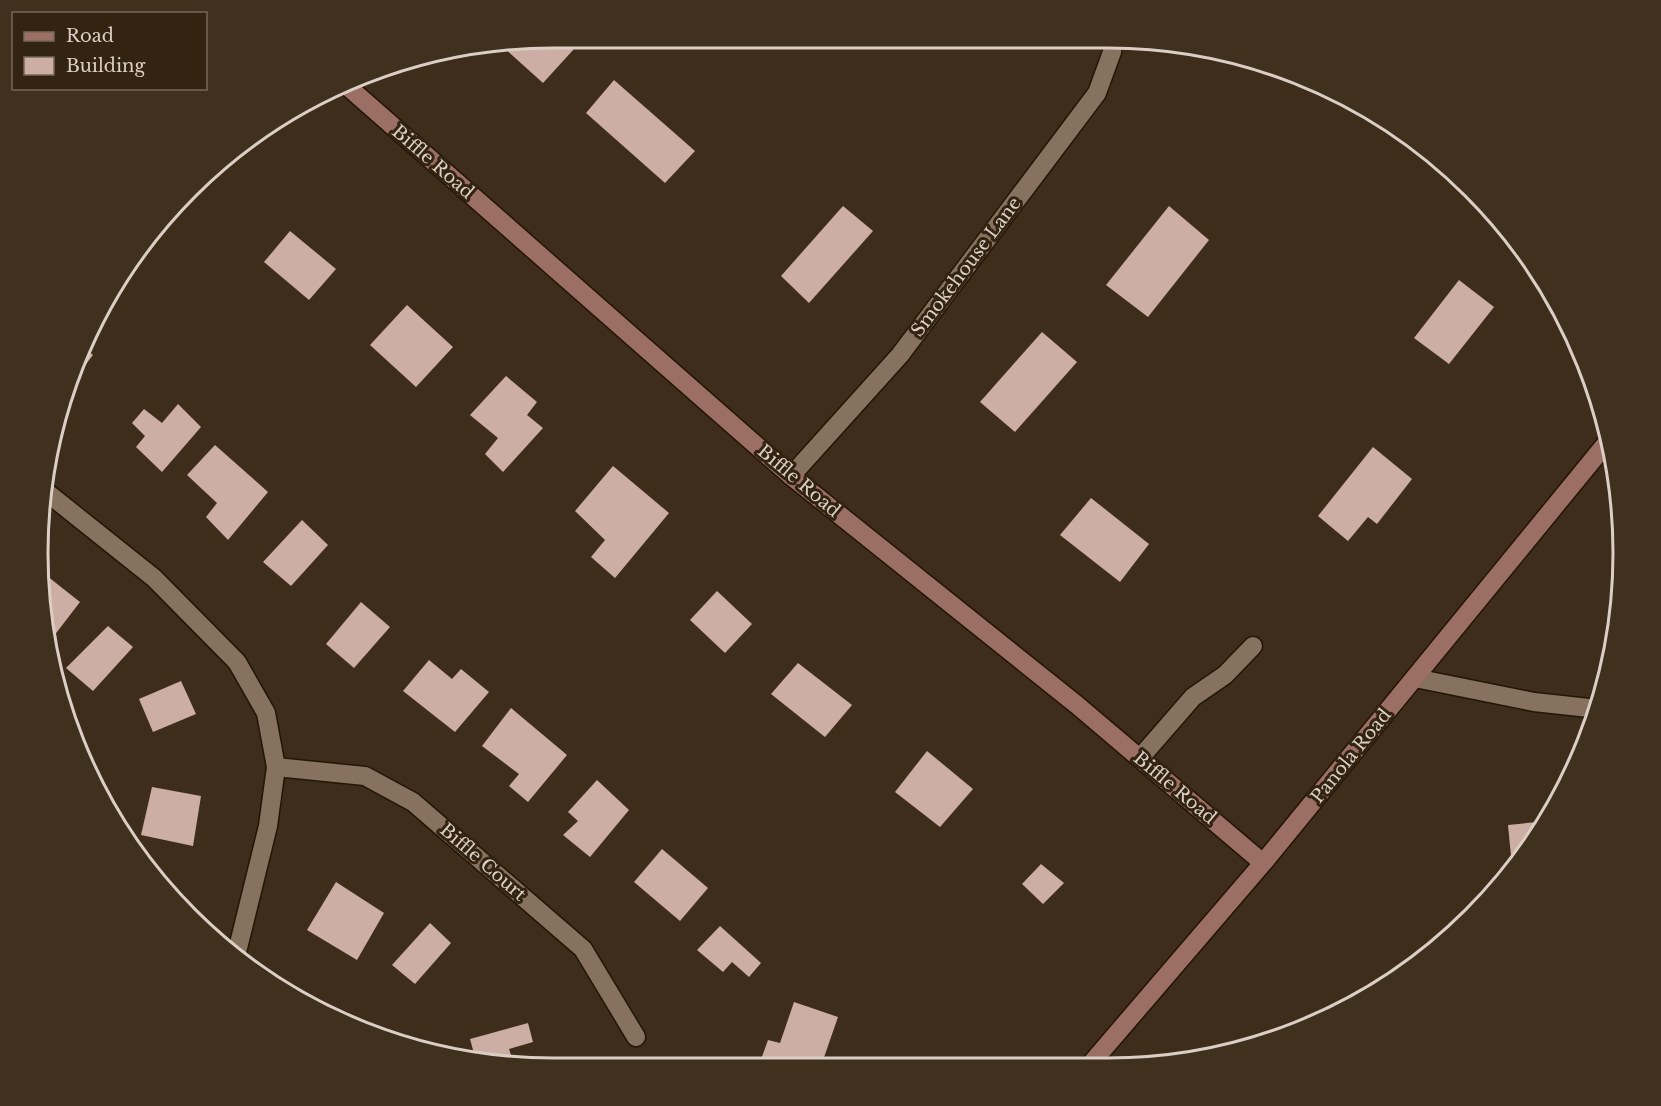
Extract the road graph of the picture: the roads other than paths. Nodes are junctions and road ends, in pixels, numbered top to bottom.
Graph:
1 (1112, 48) edge
2 (351, 90) edge
3 (1602, 449) edge
4 (791, 476) junction
5 (51, 495) edge
6 (1253, 646) dead end
7 (1415, 678) junction
8 (1588, 708) edge
9 (1140, 758) junction
10 (276, 767) junction
11 (1263, 863) junction
12 (238, 948) edge
13 (636, 1037) dead end
14 (1096, 1058) edge

1 - 4 street, Smokehouse Lane
2 - 4 street, Biffle Road
3 - 7 street, Panola Road
4 - 9 street, Biffle Road
5 - 10 street
6 - 9 street
7 - 8 street
7 - 11 street, Panola Road
9 - 11 street, Biffle Road
10 - 12 street
10 - 13 street, Biffle Court
11 - 14 street, Panola Road

